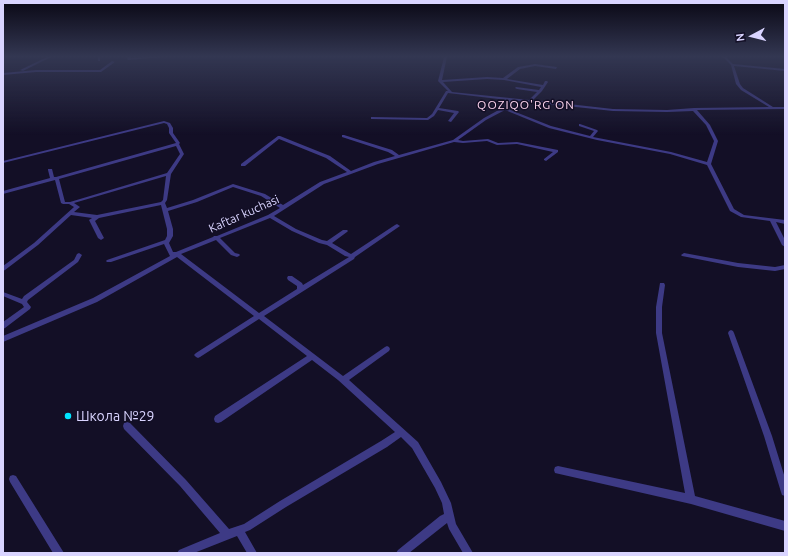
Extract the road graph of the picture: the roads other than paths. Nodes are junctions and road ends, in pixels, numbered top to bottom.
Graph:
1 (442, 83) edge
2 (524, 83) edge
3 (545, 83) edge
4 (738, 83) edge
5 (543, 86) junction
6 (517, 88) dead end
7 (540, 91) junction
8 (451, 92) junction
9 (509, 98) junction
10 (531, 100) junction
11 (771, 107) junction
12 (785, 108) edge
13 (437, 109) junction
14 (505, 109) junction
15 (694, 109) junction
16 (372, 118) dead end
17 (450, 121) dead end
18 (580, 125) dead end
19 (343, 136) dead end
20 (591, 137) junction
21 (488, 140) junction
22 (494, 140) dead end
23 (454, 141) junction
24 (177, 144) junction
25 (398, 156) junction
26 (546, 160) dead end
27 (3, 162) edge
28 (709, 164) junction
29 (243, 165) dead end
30 (50, 170) dead end
31 (350, 172) junction
32 (169, 174) junction
33 (57, 178) junction
34 (3, 193) edge
35 (70, 203) junction
36 (163, 203) junction
37 (284, 208) junction
38 (165, 210) junction
39 (70, 213) junction
40 (270, 216) junction
41 (97, 217) junction
42 (772, 220) junction
43 (785, 222) edge
44 (397, 226) dead end
45 (345, 231) dead end
46 (216, 237) junction
47 (101, 238) dead end
48 (166, 243) junction
49 (328, 243) junction
50 (785, 246) edge
51 (177, 254) junction
52 (79, 255) dead end
53 (237, 255) dead end
54 (684, 255) dead end
55 (352, 256) junction
56 (110, 262) dead end
57 (785, 267) edge
58 (3, 269) edge
59 (290, 278) dead end
60 (662, 285) dead end
61 (300, 290) junction
62 (3, 294) edge
63 (24, 302) junction
64 (257, 316) junction
65 (3, 326) edge
66 (731, 333) dead end
67 (3, 339) edge
68 (387, 349) dead end
69 (198, 355) dead end
70 (312, 356) junction
71 (343, 380) junction
72 (218, 419) dead end
73 (127, 426) dead end
74 (400, 432) junction
75 (558, 470) dead end
76 (13, 479) dead end
77 (785, 492) edge
78 (691, 500) junction
79 (449, 518) junction
80 (785, 526) edge
81 (239, 531) junction
82 (228, 535) junction
83 (59, 553) edge
84 (182, 553) edge
85 (252, 553) edge
86 (401, 553) edge
87 (468, 553) edge

1 - 8 street
2 - 5 street
3 - 5 street
4 - 11 street
5 - 7 street
6 - 7 street
7 - 10 street
8 - 9 street
8 - 13 street
9 - 10 street
9 - 14 street
10 - 15 street
11 - 12 street
11 - 15 street
13 - 16 street
13 - 17 street
14 - 20 street
14 - 23 street, Kaftar kuchasi
15 - 28 street
18 - 20 street
19 - 25 street
20 - 28 street
21 - 22 street
21 - 23 street
21 - 26 street
23 - 25 street, Kaftar kuchasi
24 - 27 street
24 - 32 street
24 - 33 street
25 - 31 street, Kaftar kuchasi
28 - 42 street
29 - 31 street
30 - 33 street
31 - 37 street, Kaftar kuchasi
32 - 35 street
32 - 36 street
33 - 34 street
33 - 35 street
35 - 39 street
36 - 38 street
36 - 41 street
37 - 38 street
37 - 40 street, Kaftar kuchasi
38 - 48 street
39 - 41 street
39 - 58 street
40 - 46 street, Kaftar kuchasi
40 - 49 street
41 - 47 street
42 - 43 street
42 - 50 street
44 - 55 street
45 - 49 street
46 - 51 street, Kaftar kuchasi
46 - 53 street
48 - 51 street
48 - 56 street
49 - 55 street
51 - 64 street
51 - 67 street, Kaftar kuchasi
52 - 63 street
54 - 57 street
55 - 61 street
59 - 61 street
60 - 78 street
61 - 64 street
62 - 63 street
63 - 65 street
64 - 69 street
64 - 70 street
66 - 77 street
68 - 71 street
70 - 71 street
70 - 72 street
71 - 74 street
73 - 82 street
74 - 79 street
74 - 81 street
75 - 78 street
76 - 83 street
78 - 80 street
79 - 86 street
79 - 87 street
81 - 82 street
81 - 85 street
82 - 84 street

